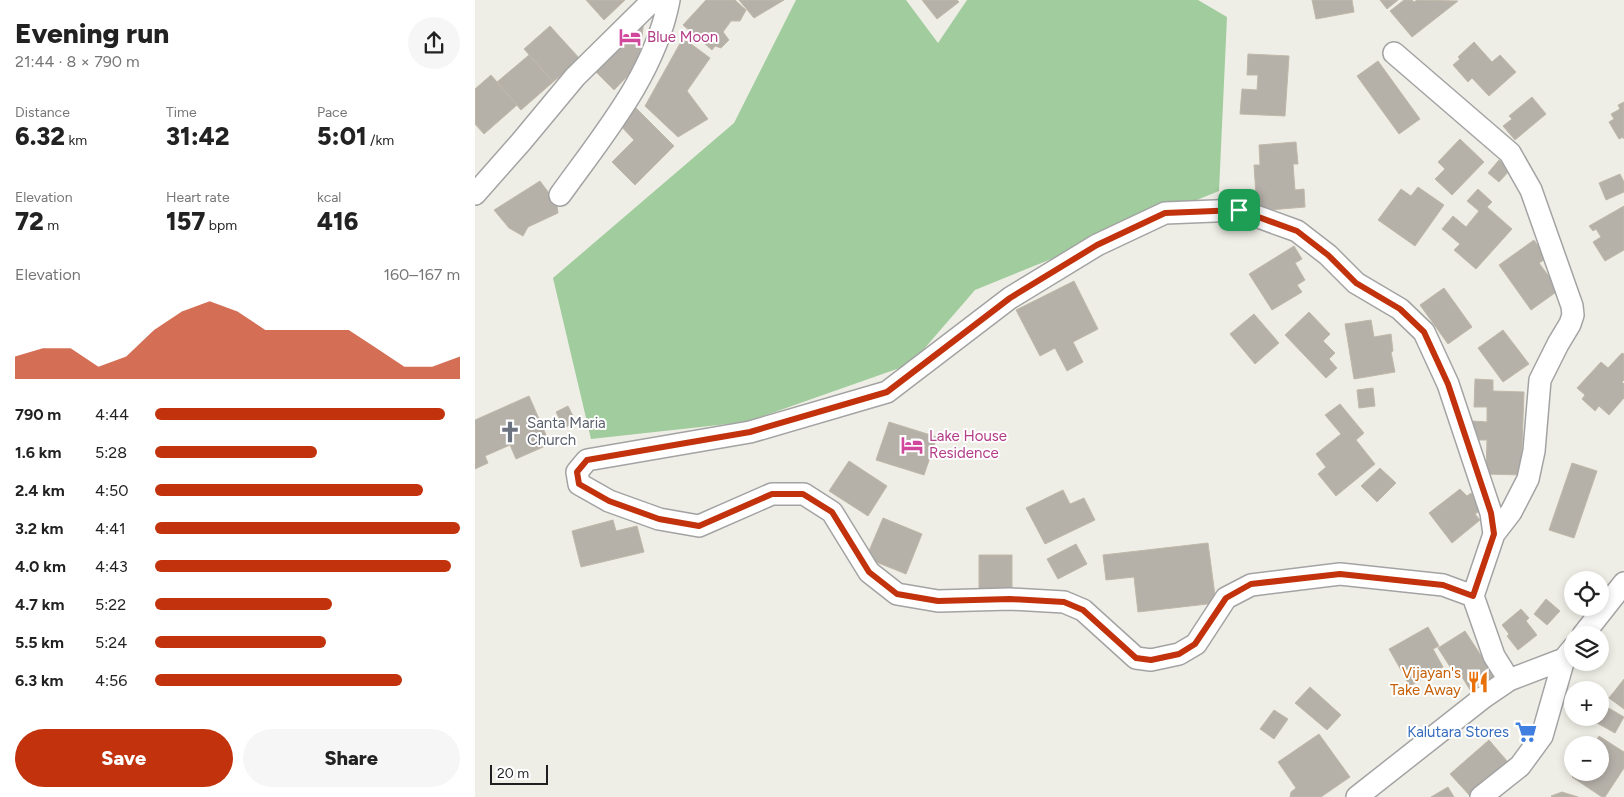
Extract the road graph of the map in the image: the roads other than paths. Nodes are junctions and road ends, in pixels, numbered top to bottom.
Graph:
1 (655, 0) edge
2 (669, 0) edge
3 (1394, 53) dead end
4 (475, 194) edge
5 (560, 195) dead end
6 (1494, 534) junction
7 (1624, 583) edge
8 (1473, 596) junction
9 (1590, 626) edge
10 (1564, 656) edge
11 (1564, 667) edge
12 (1509, 680) junction
13 (1357, 797) edge
14 (1481, 797) edge

1 - 4 street
2 - 5 street
3 - 6 street
6 - 8 street
6 - 8 street
7 - 9 street
8 - 12 street
10 - 12 street
11 - 14 street
12 - 13 street

